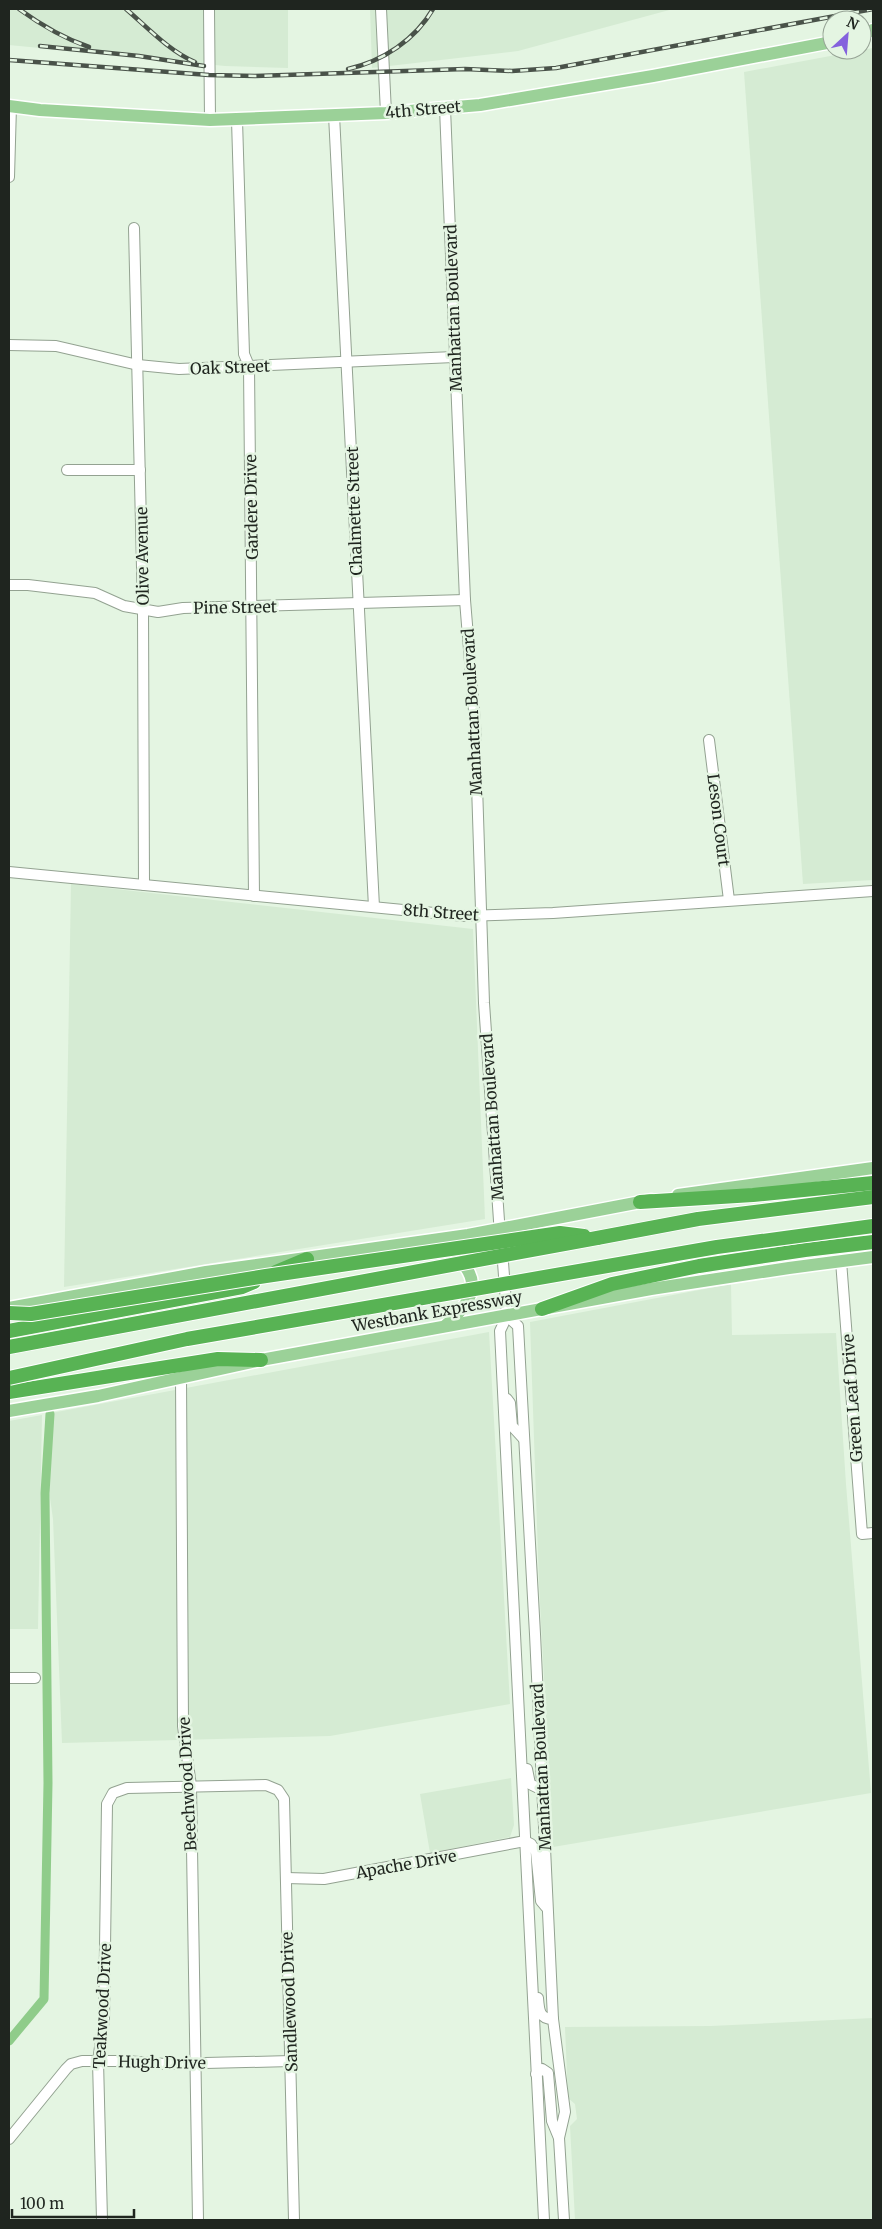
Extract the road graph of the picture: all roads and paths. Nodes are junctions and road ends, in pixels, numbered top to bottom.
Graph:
1 (209, 9) edge
2 (380, 9) edge
3 (822, 44) edge
4 (10, 106) edge
5 (444, 108) junction
6 (386, 113) junction
7 (334, 115) junction
8 (210, 120) junction
9 (237, 120) junction
10 (9, 177) edge
11 (134, 228) dead end
12 (9, 345) edge
13 (454, 357) junction
14 (347, 362) junction
15 (138, 365) junction
16 (249, 366) junction
17 (67, 470) dead end
18 (140, 470) junction
19 (9, 585) edge
20 (466, 600) junction
21 (358, 604) junction
22 (252, 606) junction
23 (143, 610) junction
24 (709, 740) dead end
25 (9, 872) edge
26 (144, 885) junction
27 (873, 891) edge
28 (254, 896) junction
29 (729, 900) junction
30 (374, 907) junction
31 (481, 916) junction
32 (873, 1168) edge
33 (873, 1183) edge
34 (873, 1197) edge
35 (640, 1202) junction
36 (873, 1226) edge
37 (500, 1228) junction
38 (597, 1238) junction
39 (437, 1240) junction
40 (873, 1242) edge
41 (873, 1258) edge
42 (307, 1259) junction
43 (841, 1261) junction
44 (9, 1308) edge
45 (542, 1309) junction
46 (9, 1313) edge
47 (507, 1316) junction
48 (445, 1326) junction
49 (9, 1331) edge
50 (9, 1347) edge
51 (261, 1360) joint
52 (180, 1371) junction
53 (9, 1378) edge
54 (9, 1392) edge
55 (503, 1398) junction
56 (9, 1411) edge
57 (523, 1438) junction
58 (868, 1534) edge
59 (9, 1678) edge
60 (35, 1678) dead end
61 (519, 1720) junction
62 (191, 1786) junction
63 (542, 1790) junction
64 (525, 1841) junction
65 (286, 1878) junction
66 (548, 1909) junction
67 (530, 1954) junction
68 (553, 2018) junction
69 (98, 2061) junction
70 (291, 2061) junction
71 (194, 2064) junction
72 (536, 2074) junction
73 (560, 2138) junction
74 (9, 2139) edge
75 (102, 2220) edge
76 (198, 2220) edge
77 (294, 2220) edge
78 (544, 2220) edge
79 (564, 2220) edge

1 - 8 street
2 - 6 street
3 - 5 main road, 4th Street
4 - 8 main road, 4th Street
4 - 10 street
5 - 6 main road, 4th Street
5 - 13 street, Manhattan Boulevard
6 - 7 main road, 4th Street
7 - 9 main road, 4th Street
7 - 14 street, Chalmette Street
8 - 9 main road, 4th Street
9 - 16 street, Gardere Drive
11 - 15 street, Olive Avenue
12 - 15 street, Oak Street
13 - 14 street, Oak Street
13 - 20 street, Manhattan Boulevard
14 - 16 street, Oak Street
14 - 21 street, Chalmette Street
15 - 16 street, Oak Street
15 - 18 street, Olive Avenue
16 - 22 street, Gardere Drive
17 - 18 street
18 - 23 street, Olive Avenue
19 - 23 street, Pine Street
20 - 21 street, Pine Street
20 - 31 street, Manhattan Boulevard
21 - 22 street, Pine Street
21 - 30 street, Chalmette Street
22 - 23 street, Pine Street
22 - 28 street, Gardere Drive
23 - 26 street, Olive Avenue
24 - 29 street, Leson Court
25 - 26 street, 8th Street
26 - 28 street, 8th Street
27 - 29 street, 8th Street
28 - 30 street, 8th Street
29 - 31 street, 8th Street
30 - 31 street, 8th Street
31 - 37 street, Manhattan Boulevard
32 - 35 main road
33 - 35 highway
34 - 38 highway
35 - 37 main road
36 - 53 highway, Westbank Expressway, bridge
37 - 39 main road
37 - 47 street, Manhattan Boulevard
38 - 46 highway, bridge
38 - 50 highway, bridge
39 - 42 main road
39 - 48 main road
40 - 45 highway
41 - 43 main road, Westbank Expressway
42 - 44 main road
42 - 49 highway
43 - 45 main road, Westbank Expressway
43 - 58 street, Green Leaf Drive
45 - 47 main road, Westbank Expressway
47 - 48 main road, Westbank Expressway
47 - 55 street, Manhattan Boulevard
47 - 57 street, Manhattan Boulevard
48 - 51 main road, Westbank Expressway
51 - 52 highway
52 - 54 highway
52 - 56 main road
52 - 62 street, Beechwood Drive
55 - 57 street
55 - 61 street, Manhattan Boulevard
57 - 63 street, Manhattan Boulevard
59 - 60 street
61 - 63 street
61 - 64 street, Manhattan Boulevard
62 - 65 street, Sandlewood Drive
62 - 69 street, Teakwood Drive
62 - 71 street, Beechwood Drive
63 - 66 street, Manhattan Boulevard
64 - 65 street, Apache Drive
64 - 66 street
64 - 67 street, Manhattan Boulevard
65 - 70 street, Sandlewood Drive
66 - 68 street, Manhattan Boulevard
67 - 68 street
67 - 72 street, Manhattan Boulevard
68 - 73 street, Manhattan Boulevard
69 - 71 street, Hugh Drive
69 - 74 street, Hugh Drive
69 - 75 street, Teakwood Drive
70 - 71 street, Hugh Drive
70 - 77 street, Sandlewood Drive
71 - 76 street, Beechwood Drive
72 - 73 street
72 - 78 street, Manhattan Boulevard
73 - 79 street, Manhattan Boulevard

